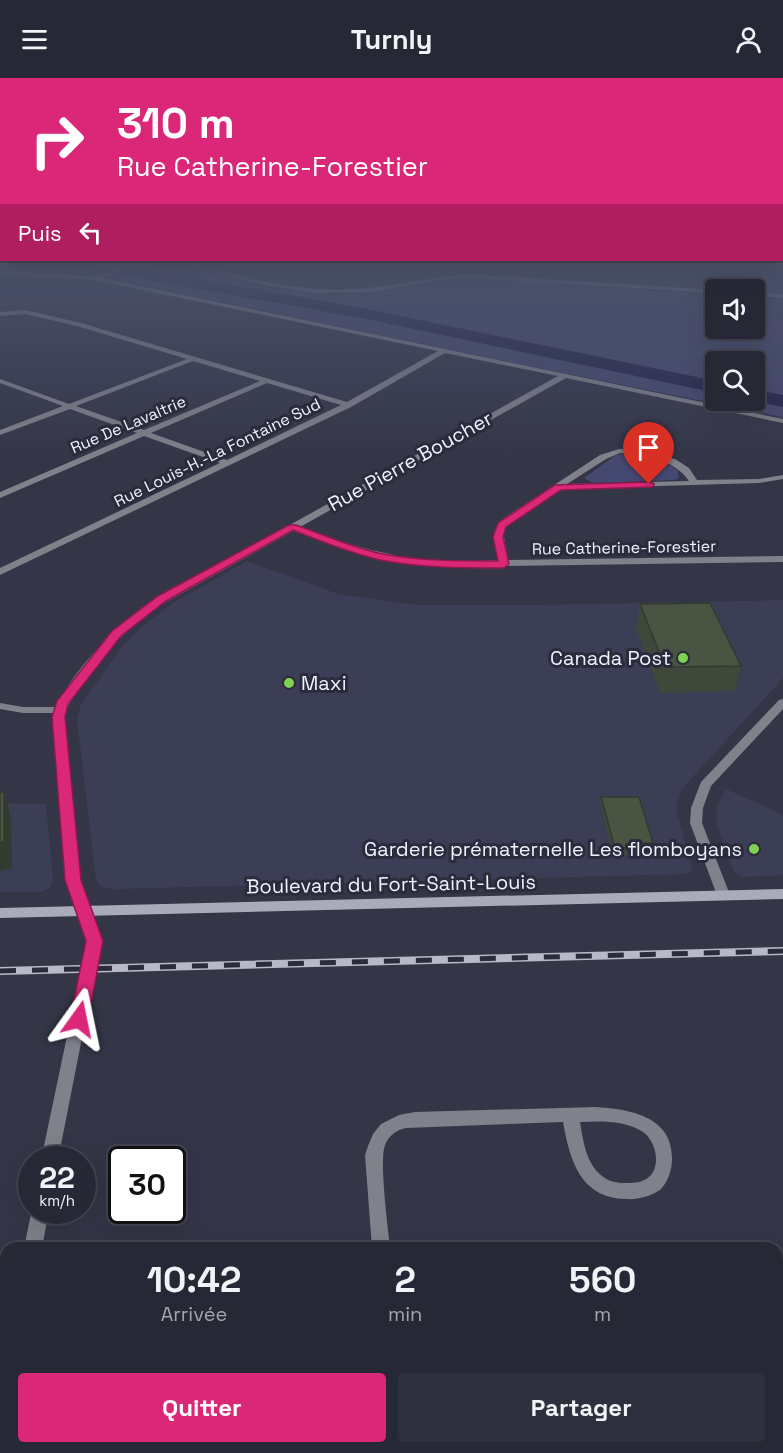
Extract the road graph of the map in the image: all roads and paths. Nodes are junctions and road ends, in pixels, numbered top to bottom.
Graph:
1 (100, 330) edge
2 (343, 330) edge
3 (443, 351) junction
4 (195, 358) junction
5 (564, 376) junction
6 (267, 380) junction
7 (0, 381) edge
8 (348, 405) junction
9 (69, 407) junction
10 (783, 421) edge
11 (0, 433) edge
12 (144, 433) junction
13 (227, 463) junction
14 (783, 477) edge
15 (695, 483) junction
16 (558, 487) junction
17 (0, 495) edge
18 (292, 527) junction
19 (783, 559) edge
20 (504, 564) junction
21 (0, 572) edge
22 (783, 702) edge
23 (0, 706) edge
24 (59, 710) junction
25 (783, 894) edge
26 (723, 895) junction
27 (84, 911) junction
28 (0, 913) edge
29 (570, 1116) junction
30 (52, 1146) edge
31 (37, 1224) edge
32 (34, 1242) edge
33 (381, 1242) edge

1 - 4 street
2 - 3 street
3 - 5 street
3 - 8 street, Rue Louis-H.-La Fontaine Sud
4 - 6 street
4 - 9 street
5 - 10 street
5 - 18 street, Rue Pierre Boucher
6 - 8 street
6 - 12 street, Rue De Lavaltrie
7 - 9 street
8 - 13 street, Rue Louis-H.-La Fontaine Sud
9 - 11 street
9 - 12 street
12 - 13 street
12 - 17 street, Rue De Lavaltrie
13 - 21 street, Rue Louis-H.-La Fontaine Sud
14 - 15 street
15 - 16 street
15 - 16 street
16 - 20 street
18 - 20 street, Rue Catherine-Forestier
18 - 24 street, Rue Pierre Boucher
19 - 20 street, Rue Catherine-Forestier
22 - 26 street
23 - 24 street
24 - 27 street
25 - 26 street, Boulevard du Fort-Saint-Louis
26 - 27 street, Boulevard du Fort-Saint-Louis
27 - 28 street, Boulevard du Fort-Saint-Louis
27 - 30 street
29 - 29 street
29 - 33 street
31 - 32 street

